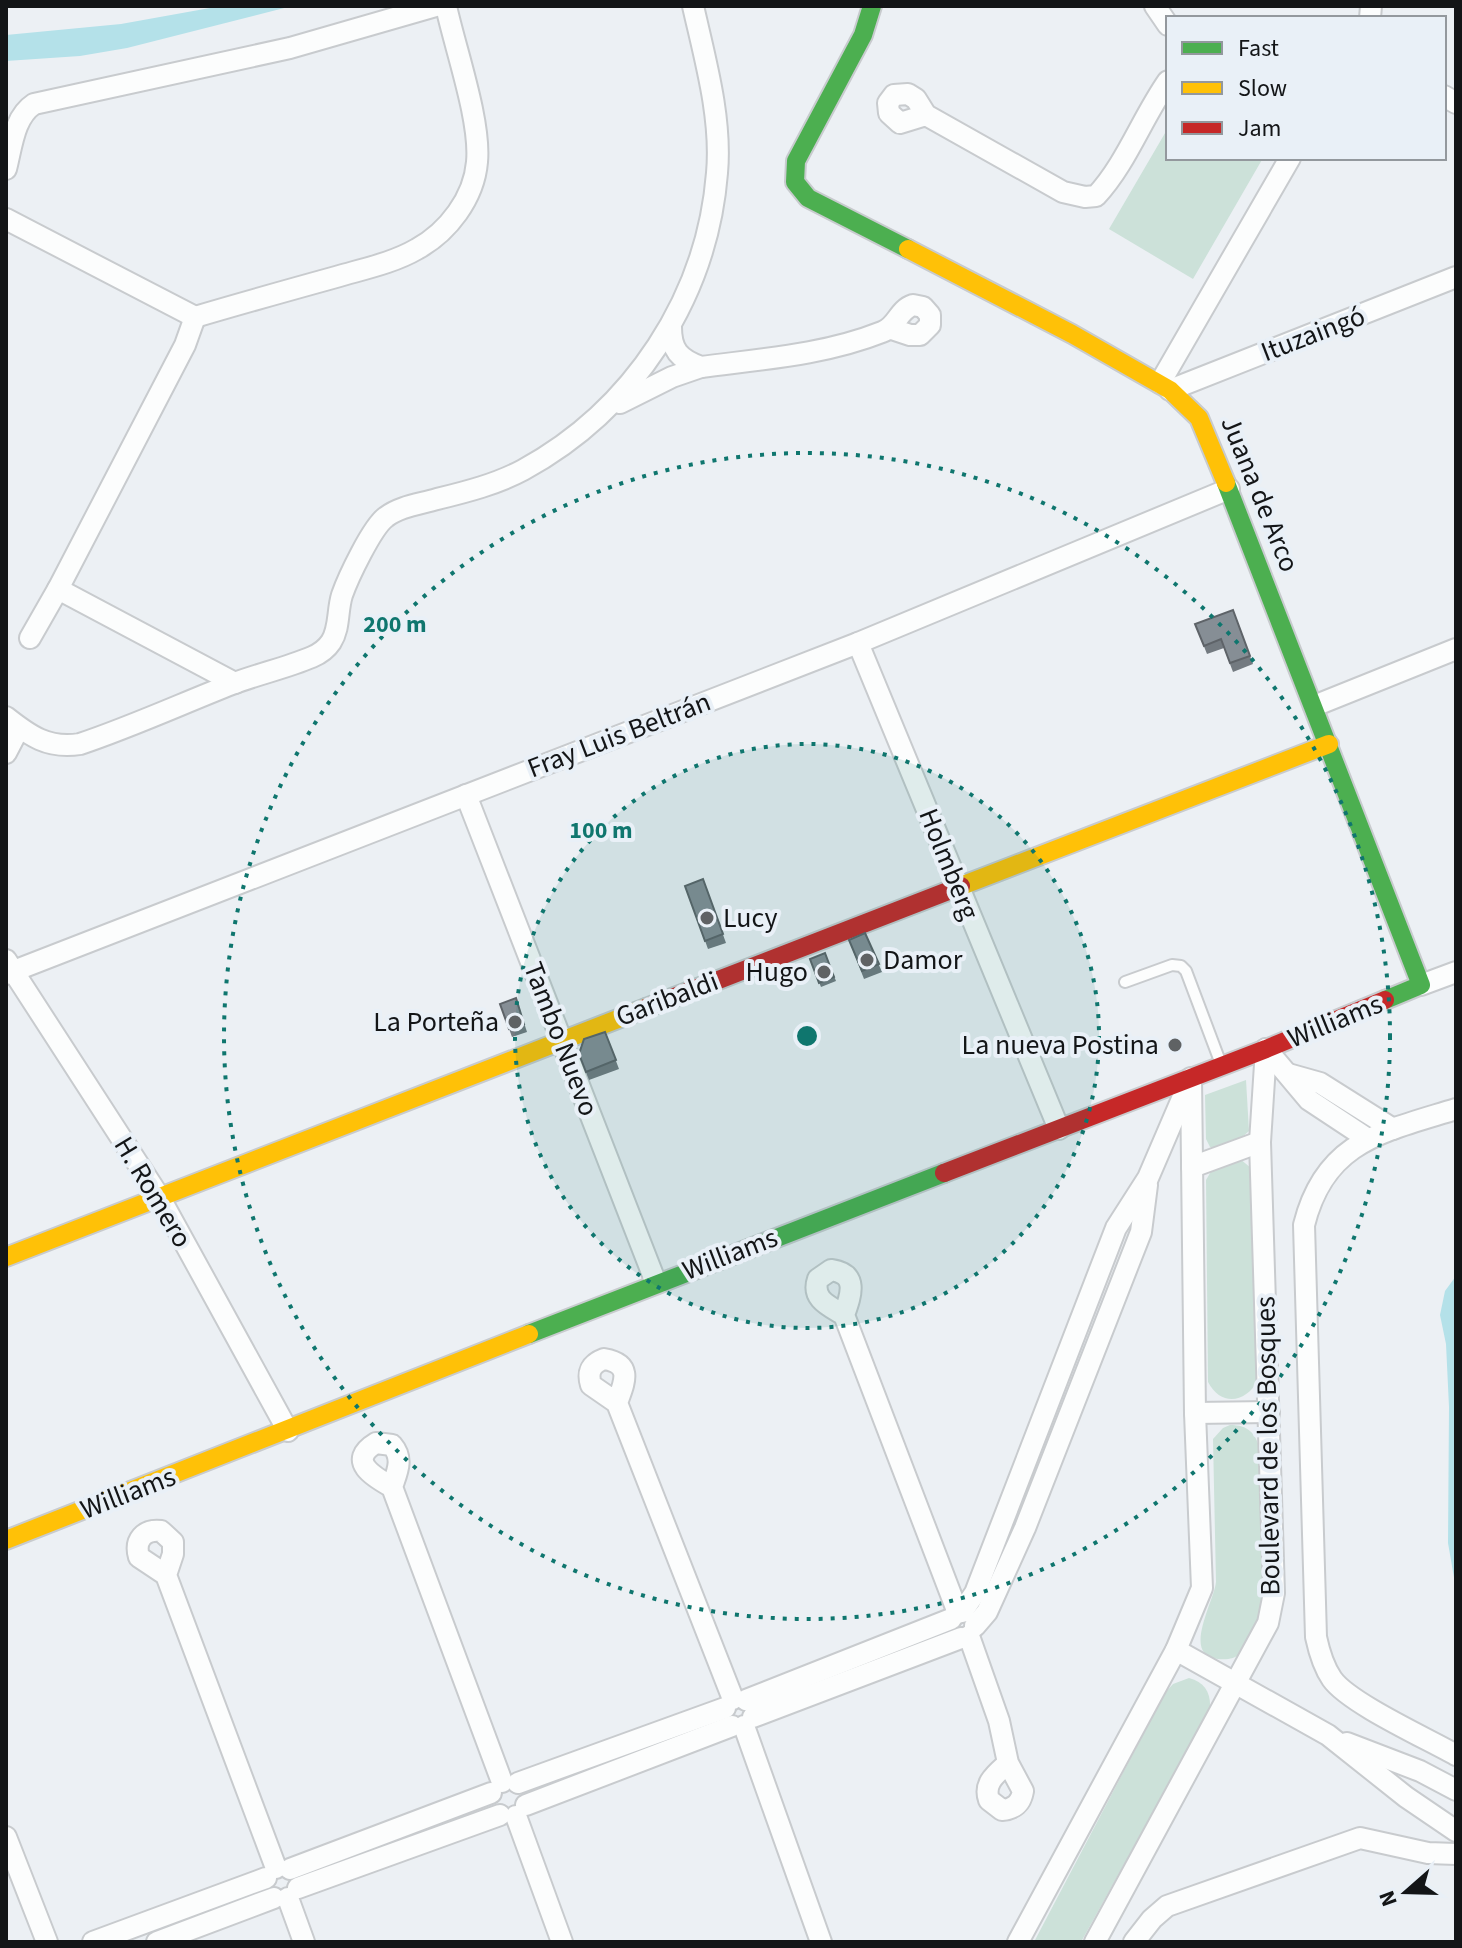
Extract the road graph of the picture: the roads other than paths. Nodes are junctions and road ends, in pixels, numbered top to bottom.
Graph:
1 (436, 6) edge
2 (446, 6) edge
3 (693, 6) edge
4 (871, 8) edge
5 (1166, 84) edge
6 (926, 115) dead end
7 (1289, 160) edge
8 (6, 169) edge
9 (6, 219) edge
10 (1456, 277) edge
11 (195, 317) junction
12 (671, 327) junction
13 (892, 329) dead end
14 (701, 367) junction
15 (1165, 386) junction
16 (600, 415) junction
17 (1229, 489) junction
18 (58, 589) junction
19 (30, 638) dead end
20 (858, 643) junction
21 (1456, 649) edge
22 (235, 683) junction
23 (1314, 706) junction
24 (12, 722) edge
25 (1329, 744) junction
26 (6, 753) edge
27 (466, 795) junction
28 (959, 886) junction
29 (8, 968) edge
30 (1456, 972) edge
31 (1125, 982) dead end
32 (1421, 985) junction
33 (562, 1040) junction
34 (1266, 1049) junction
35 (1222, 1066) junction
36 (1288, 1074) junction
37 (1191, 1078) junction
38 (1456, 1109) edge
39 (1059, 1129) junction
40 (1393, 1129) junction
41 (1368, 1139) junction
42 (1260, 1142) junction
43 (1192, 1167) junction
44 (160, 1198) junction
45 (6, 1257) edge
46 (656, 1283) junction
47 (844, 1315) dead end
48 (617, 1403) dead end
49 (1269, 1412) junction
50 (1195, 1413) junction
51 (288, 1431) junction
52 (392, 1487) dead end
53 (6, 1540) edge
54 (166, 1575) dead end
55 (963, 1624) junction
56 (1176, 1650) junction
57 (1235, 1682) junction
58 (739, 1713) junction
59 (1328, 1735) junction
60 (1456, 1755) edge
61 (1008, 1763) dead end
62 (503, 1786) junction
63 (1456, 1790) edge
64 (514, 1812) junction
65 (1456, 1831) edge
66 (6, 1837) edge
67 (1456, 1854) edge
68 (282, 1883) junction
69 (47, 1942) edge
70 (93, 1942) edge
71 (157, 1942) edge
72 (304, 1942) edge
73 (562, 1942) edge
74 (821, 1942) edge
75 (1018, 1942) edge
76 (1095, 1942) edge
77 (1134, 1942) edge

1 - 8 street
2 - 11 street
3 - 12 street
4 - 15 street, Juana de Arco
5 - 6 street
7 - 15 street
9 - 11 street
10 - 15 street, Ituzaingó
11 - 18 street
12 - 14 street
12 - 16 street
13 - 14 street
14 - 16 street
15 - 17 street, Juana de Arco
16 - 22 street
17 - 20 street, Fray Luis Beltrán
17 - 23 street, Juana de Arco
18 - 19 street
18 - 22 street
20 - 27 street, Fray Luis Beltrán
20 - 28 street, Holmberg
21 - 23 street
22 - 24 street
23 - 25 street, Juana de Arco
24 - 26 street
25 - 28 street, Garibaldi
25 - 32 street, Juana de Arco
27 - 29 street, Fray Luis Beltrán
27 - 33 street, Tambo Nuevo
28 - 33 street, Garibaldi
28 - 39 street, Holmberg
29 - 44 street, H. Romero
30 - 32 street, Williams
31 - 35 lane
32 - 34 street, Williams
33 - 44 street, Garibaldi
33 - 46 street, Tambo Nuevo
34 - 35 street, Williams
34 - 36 street
34 - 42 street, Boulevard de los Bosques
35 - 37 street, Williams
36 - 40 street
36 - 41 street
37 - 39 street, Williams
37 - 43 street
37 - 55 street
38 - 40 street
39 - 46 street, Williams
40 - 41 street
41 - 60 street
42 - 43 street
42 - 49 street, Boulevard de los Bosques
43 - 50 street
44 - 45 street, Garibaldi
44 - 51 street, H. Romero
46 - 51 street, Williams
47 - 55 street
48 - 58 street
49 - 50 street
49 - 57 street, Boulevard de los Bosques
50 - 56 street
51 - 53 street, Williams
52 - 62 street
54 - 68 street
55 - 58 street
55 - 61 street
56 - 57 street
56 - 75 street
57 - 59 street
57 - 76 street, Boulevard de los Bosques
58 - 62 street
58 - 64 street
58 - 74 street
59 - 63 street
59 - 65 street
62 - 64 street
62 - 64 street
62 - 68 street
64 - 68 street
64 - 73 street
66 - 69 street
67 - 77 street
68 - 70 street
68 - 71 street
68 - 72 street

